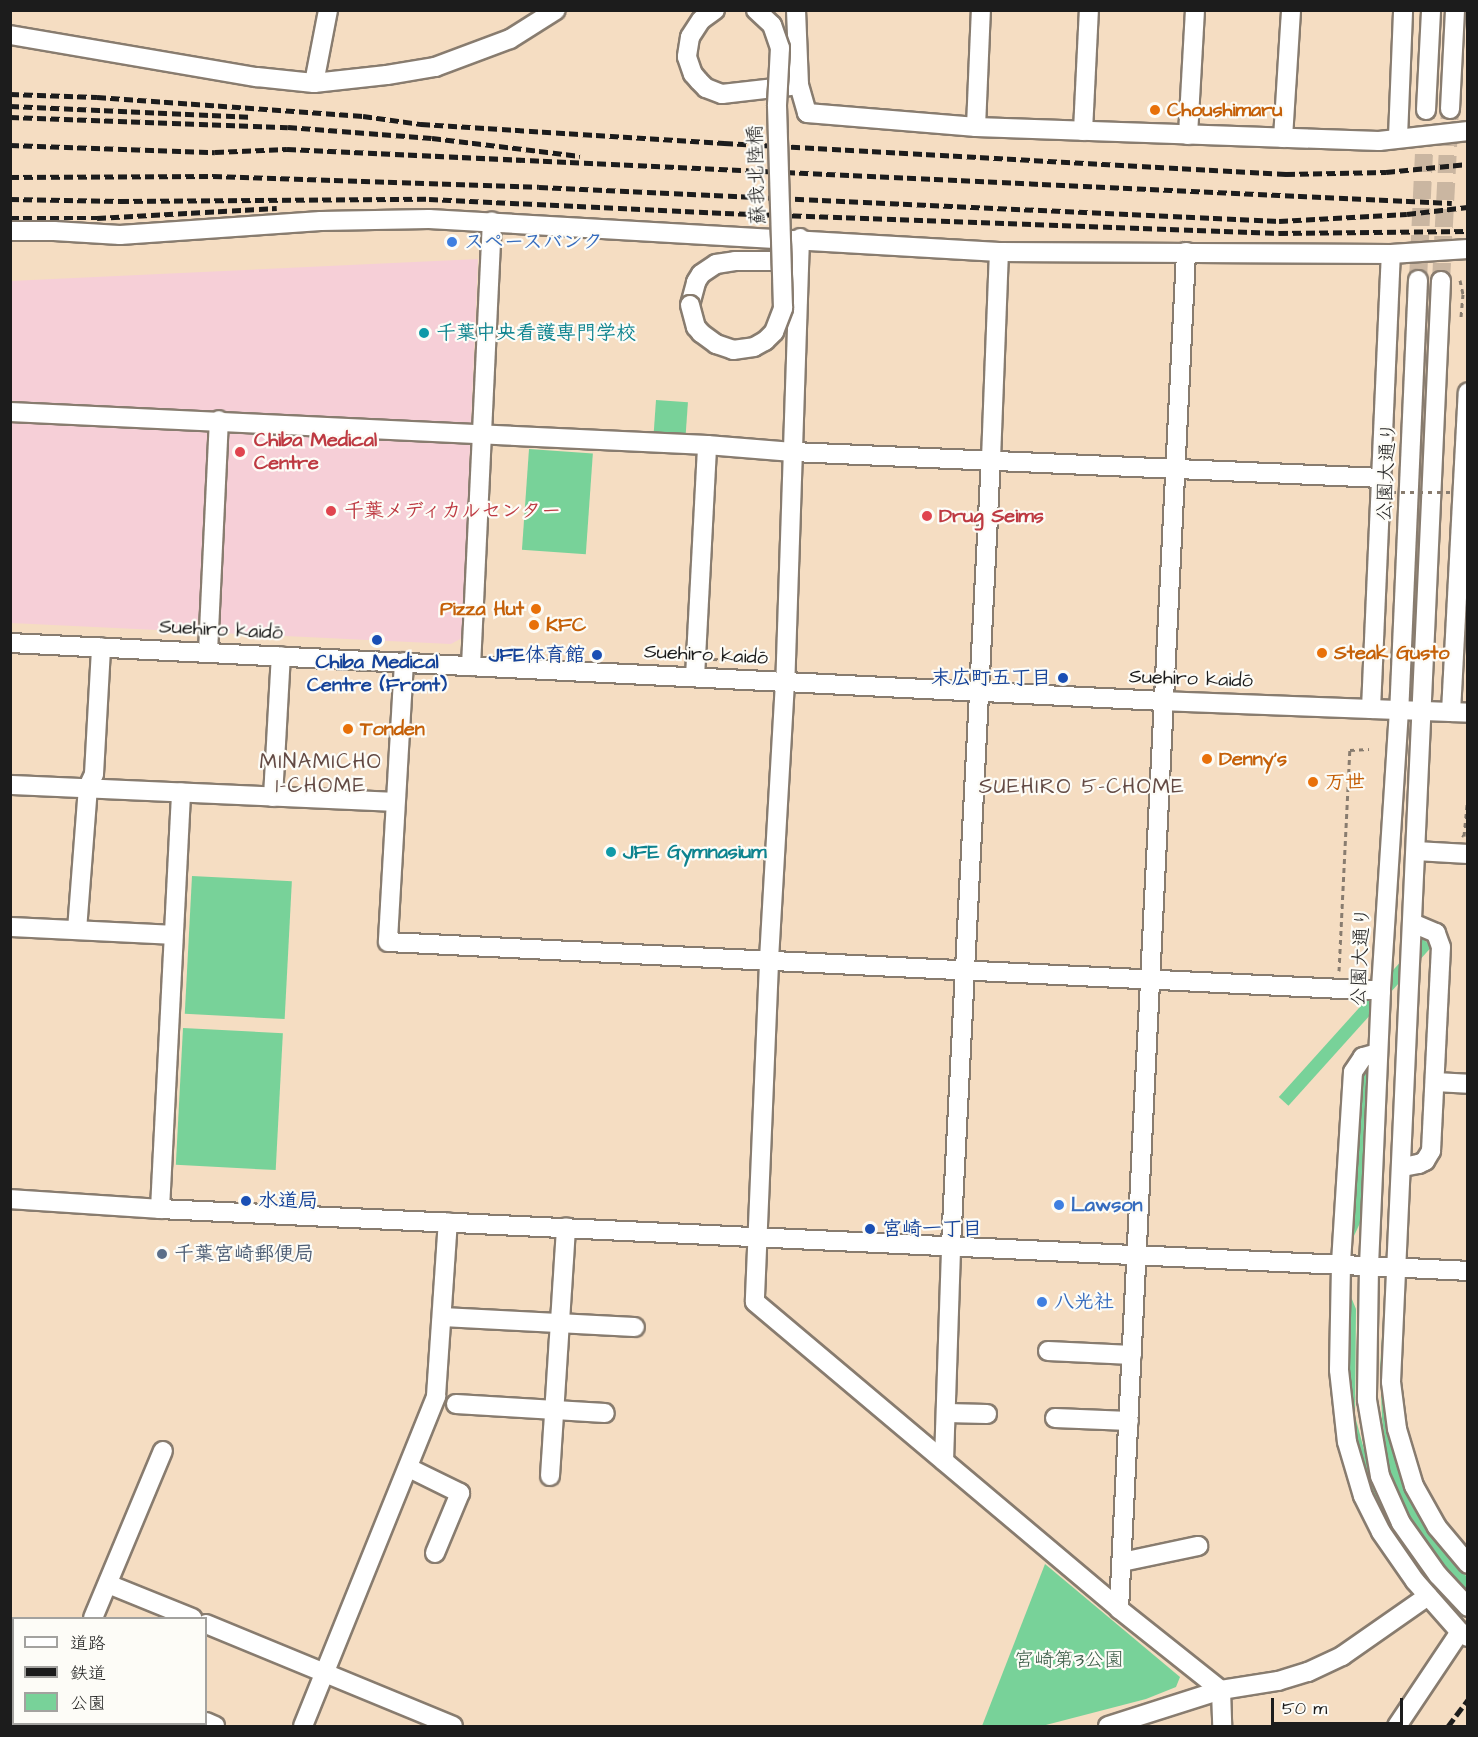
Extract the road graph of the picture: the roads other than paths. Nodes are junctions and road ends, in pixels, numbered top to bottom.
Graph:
1 (328, 10) edge
2 (556, 10) edge
3 (715, 10) edge
4 (756, 10) edge
5 (796, 10) edge
6 (981, 10) edge
7 (1089, 10) edge
8 (1196, 10) edge
9 (1291, 10) edge
10 (1403, 10) edge
11 (1431, 10) edge
12 (1455, 10) edge
13 (10, 35) edge
14 (314, 83) junction
15 (799, 85) junction
16 (1450, 109) tunnel mouth
17 (1426, 110) tunnel mouth
18 (976, 127) junction
19 (1083, 131) junction
20 (1467, 131) edge
21 (1188, 135) junction
22 (1398, 137) junction
23 (1283, 138) junction
24 (492, 221) junction
25 (10, 231) edge
26 (800, 238) junction
27 (1467, 249) edge
28 (999, 252) junction
29 (1186, 252) junction
30 (1390, 255) junction
31 (800, 261) junction
32 (1450, 279) tunnel mouth
33 (1419, 280) tunnel mouth
34 (1467, 392) edge
35 (10, 412) edge
36 (219, 420) junction
37 (484, 434) junction
38 (707, 445) junction
39 (793, 452) junction
40 (992, 459) junction
41 (1177, 467) junction
42 (1387, 485) junction
43 (1460, 486) edge
44 (10, 643) edge
45 (100, 647) junction
46 (208, 652) junction
47 (281, 656) junction
48 (404, 662) junction
49 (471, 666) junction
50 (695, 677) junction
51 (784, 682) junction
52 (979, 692) junction
53 (1162, 701) junction
54 (1371, 708) junction
55 (1399, 710) junction
56 (1422, 711) junction
57 (1459, 713) edge
58 (10, 785) edge
59 (88, 788) junction
60 (181, 793) junction
61 (273, 797) junction
62 (394, 802) junction
63 (1416, 851) junction
64 (1467, 854) edge
65 (1413, 923) junction
66 (10, 927) edge
67 (77, 930) junction
68 (172, 935) junction
69 (769, 963) junction
70 (966, 971) junction
71 (1149, 979) junction
72 (1381, 991) junction
73 (1378, 1053) junction
74 (1435, 1082) junction
75 (1467, 1084) edge
76 (1402, 1167) junction
77 (10, 1199) edge
78 (160, 1209) junction
79 (448, 1222) junction
80 (566, 1228) junction
81 (758, 1236) junction
82 (951, 1245) junction
83 (1137, 1254) junction
84 (1341, 1265) junction
85 (1369, 1267) junction
86 (1397, 1268) junction
87 (1467, 1271) edge
88 (442, 1317) junction
89 (560, 1322) junction
90 (635, 1327) dead end
91 (1048, 1351) dead end
92 (1132, 1355) junction
93 (456, 1404) dead end
94 (556, 1409) junction
95 (605, 1413) dead end
96 (946, 1413) junction
97 (987, 1414) dead end
98 (1055, 1418) dead end
99 (1129, 1420) junction
100 (163, 1451) dead end
101 (944, 1461) junction
102 (409, 1468) junction
103 (550, 1476) dead end
104 (1198, 1546) dead end
105 (435, 1553) dead end
106 (1122, 1562) junction
107 (1467, 1564) edge
108 (108, 1584) junction
109 (1428, 1596) junction
110 (1467, 1607) edge
111 (1119, 1609) junction
112 (93, 1617) edge
113 (190, 1617) edge
114 (207, 1624) edge
115 (1464, 1634) edge
116 (325, 1674) junction
117 (1221, 1690) junction
118 (303, 1726) edge
119 (453, 1726) edge
120 (1108, 1726) edge
121 (1222, 1726) edge
122 (1397, 1726) edge

1 - 14 street
2 - 14 street
3 - 15 street
4 - 31 street, 蘇我北陸橋, bridge
5 - 15 street
6 - 18 street
7 - 19 street
8 - 21 street
9 - 23 street
10 - 22 street
11 - 17 street
12 - 16 street
13 - 14 street
15 - 18 street
18 - 19 street
19 - 21 street
20 - 22 street
21 - 23 street
22 - 23 street
24 - 25 street
24 - 26 street
24 - 37 street
26 - 28 street
26 - 31 street
27 - 30 street
28 - 29 street
28 - 40 street
29 - 30 street
29 - 41 street
30 - 42 street
31 - 39 street
32 - 56 street
33 - 55 street, 公園大通り
34 - 43 street
35 - 36 street
36 - 37 street
36 - 46 street
37 - 38 street
37 - 49 street
38 - 39 street
38 - 50 street
39 - 40 street
39 - 51 street
40 - 41 street
40 - 52 street
41 - 42 street
41 - 53 street
42 - 54 street
43 - 57 street
44 - 45 street, Suehiro kaidō
45 - 46 street, Suehiro kaidō
45 - 59 street
46 - 47 street, Suehiro kaidō
47 - 48 street, Suehiro kaidō
47 - 61 street
48 - 49 street, Suehiro kaidō
48 - 62 street
49 - 50 street, Suehiro kaidō
50 - 51 street, Suehiro kaidō
51 - 52 street, Suehiro kaidō
51 - 69 street
52 - 53 street, Suehiro kaidō
52 - 70 street
53 - 54 street, Suehiro kaidō
53 - 71 street
54 - 55 street, Suehiro kaidō
55 - 56 street, Suehiro kaidō
55 - 72 street, 公園大通り
56 - 57 street, Suehiro kaidō
56 - 63 street
58 - 59 street
59 - 60 street
59 - 67 street
60 - 61 street
60 - 68 street
61 - 62 street
62 - 69 street
63 - 64 street
63 - 65 street
65 - 74 street
65 - 76 street
66 - 67 street
67 - 68 street
68 - 78 street
69 - 70 street
69 - 81 street
70 - 71 street
70 - 82 street
71 - 72 street
71 - 83 street
72 - 73 street, 公園大通り
73 - 84 street
73 - 85 street, 公園大通り
74 - 75 street
74 - 76 street
76 - 86 street
77 - 78 street
78 - 79 street
79 - 80 street
79 - 88 street
80 - 81 street
80 - 89 street
81 - 82 street
81 - 101 street
82 - 83 street
82 - 96 street
83 - 84 street
83 - 92 street
84 - 85 street
84 - 109 street
85 - 86 street
85 - 110 street, 公園大通り
86 - 87 street
86 - 107 street
88 - 89 street
88 - 102 street
89 - 90 street
89 - 94 street
91 - 92 street
92 - 99 street
93 - 94 street
94 - 95 street
94 - 103 street
96 - 97 street
96 - 101 street
98 - 99 street
99 - 106 street
100 - 108 street
101 - 111 street
102 - 105 street
102 - 116 street
104 - 106 street
106 - 111 street
108 - 112 street
108 - 113 street
109 - 115 street
109 - 117 street
111 - 117 street
114 - 116 street
115 - 122 street
116 - 118 street
116 - 119 street
117 - 120 street
117 - 121 street

